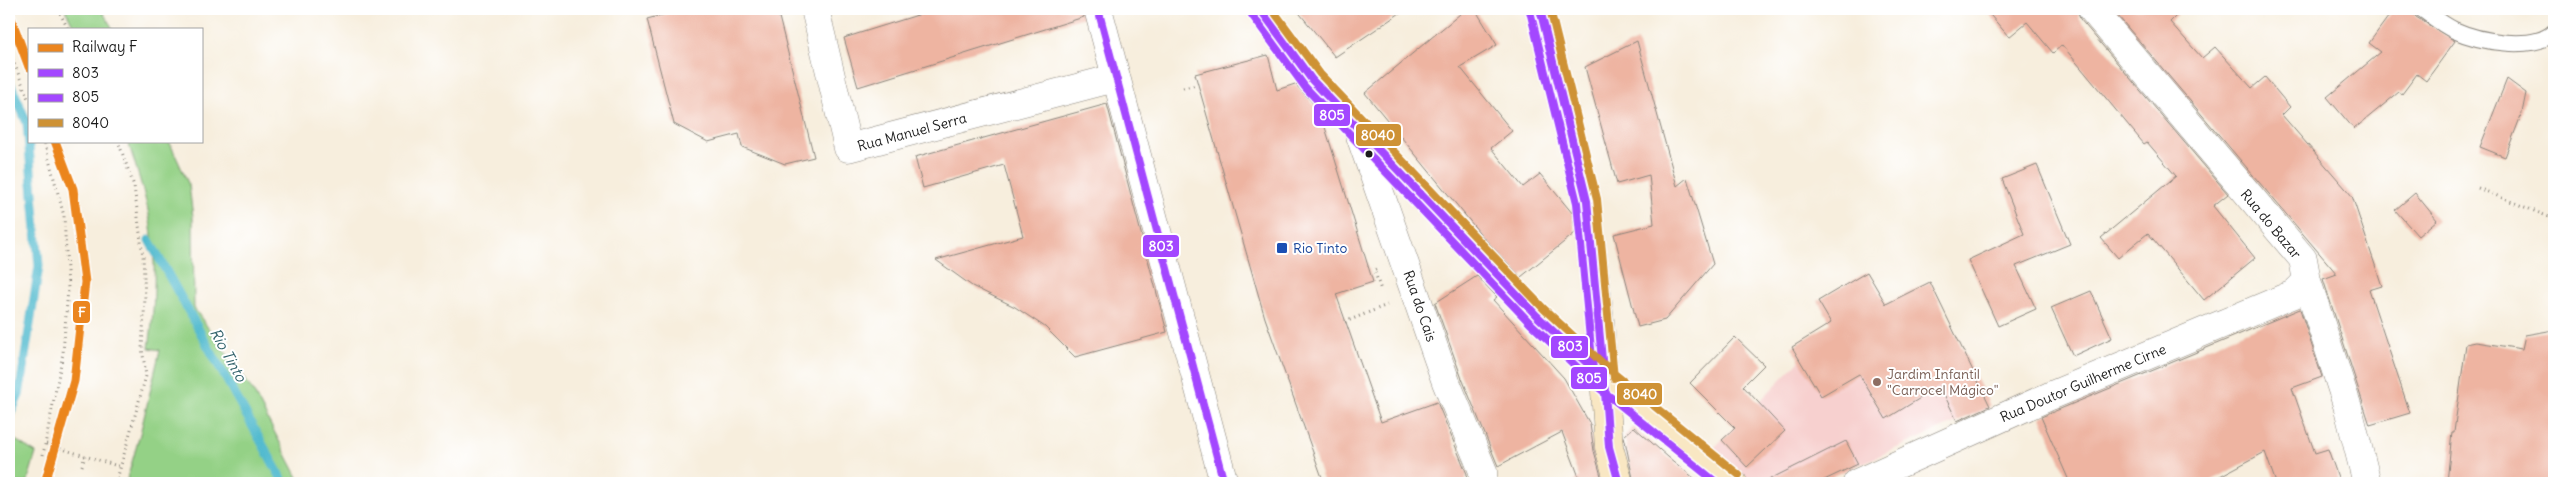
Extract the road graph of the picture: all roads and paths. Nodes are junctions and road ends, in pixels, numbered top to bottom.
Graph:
1 (58, 9) edge
2 (815, 9) edge
3 (1098, 9) edge
4 (1260, 9) edge
5 (1540, 9) edge
6 (2092, 9) edge
7 (2422, 9) edge
8 (68, 28) edge
9 (2554, 32) edge
10 (9, 50) edge
11 (1115, 78) junction
12 (1197, 85) dead end
13 (1184, 88) dead end
14 (28, 98) edge
15 (1357, 127) junction
16 (44, 142) edge
17 (118, 142) edge
18 (2478, 188) dead end
19 (2554, 219) edge
20 (1403, 259) junction
21 (2307, 281) junction
22 (1345, 322) dead end
23 (1604, 379) junction
24 (46, 444) junction
25 (43, 455) dead end
26 (85, 456) junction
27 (82, 466) dead end
28 (120, 466) junction
29 (116, 483) edge
30 (1224, 483) edge
31 (1483, 483) edge
32 (1620, 483) edge
33 (1733, 483) edge
34 (1857, 483) edge
35 (2367, 483) edge

1 - 8 path
2 - 11 street, Rua Manuel Serra
3 - 11 street
4 - 15 street
5 - 23 street
6 - 21 street, Rua do Bazar
7 - 9 lane
10 - 14 path
11 - 30 street
12 - 13 path
15 - 20 street, Rua do Cais
15 - 23 street
16 - 24 path
17 - 28 path
18 - 19 path
20 - 22 path
20 - 31 street, Rua do Cais
21 - 34 street, Rua Doutor Guilherme Cirne
21 - 35 street, Rua do Bazar
23 - 32 street
23 - 33 street
24 - 25 path
24 - 26 path
26 - 27 path
26 - 28 path
28 - 29 path

